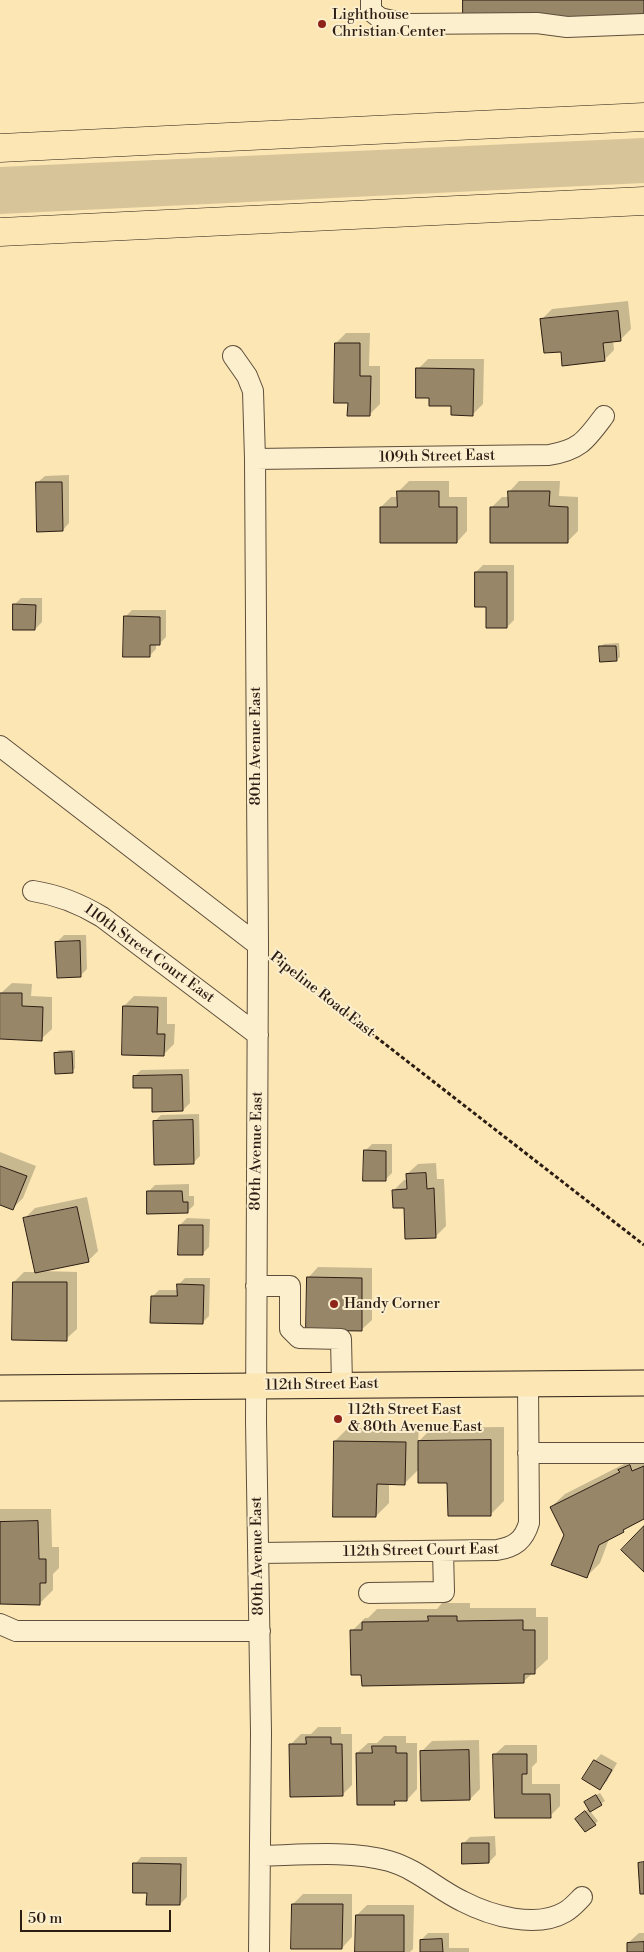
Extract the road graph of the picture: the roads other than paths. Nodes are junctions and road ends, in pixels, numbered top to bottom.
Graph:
1 (372, 0) edge
2 (644, 24) edge
3 (644, 117) edge
4 (0, 148) edge
5 (644, 201) edge
6 (0, 232) edge
7 (234, 356) dead end
8 (604, 416) dead end
9 (255, 459) junction
10 (0, 746) edge
11 (33, 891) dead end
12 (258, 945) junction
13 (258, 1035) junction
14 (256, 1286) junction
15 (644, 1383) edge
16 (528, 1384) junction
17 (342, 1385) junction
18 (256, 1386) junction
19 (0, 1388) edge
20 (528, 1453) junction
21 (644, 1453) edge
22 (443, 1551) junction
23 (259, 1553) junction
24 (369, 1593) dead end
25 (0, 1624) edge
26 (260, 1631) junction
27 (260, 1856) junction
28 (582, 1897) dead end
29 (259, 1952) edge

1 - 2 street
3 - 4 highway
5 - 6 highway
7 - 9 street, 80th Avenue East
8 - 9 street, 109th Street East
9 - 12 street, 80th Avenue East
10 - 12 street, Pipeline Road East
11 - 13 street, 110th Street Court East
12 - 13 street, 80th Avenue East
13 - 14 street, 80th Avenue East
14 - 17 street
14 - 18 street, 80th Avenue East
15 - 16 main road, 112th Street East
16 - 17 main road, 112th Street East
16 - 20 street, 112th Street Court East
17 - 18 main road, 112th Street East
18 - 19 main road, 112th Street East
18 - 23 street, 80th Avenue East
20 - 21 street
20 - 22 street, 112th Street Court East
22 - 23 street, 112th Street Court East
22 - 24 street
23 - 26 street, 80th Avenue East
25 - 26 street
26 - 27 street, 80th Avenue East
27 - 28 street
27 - 29 street, 80th Avenue East

